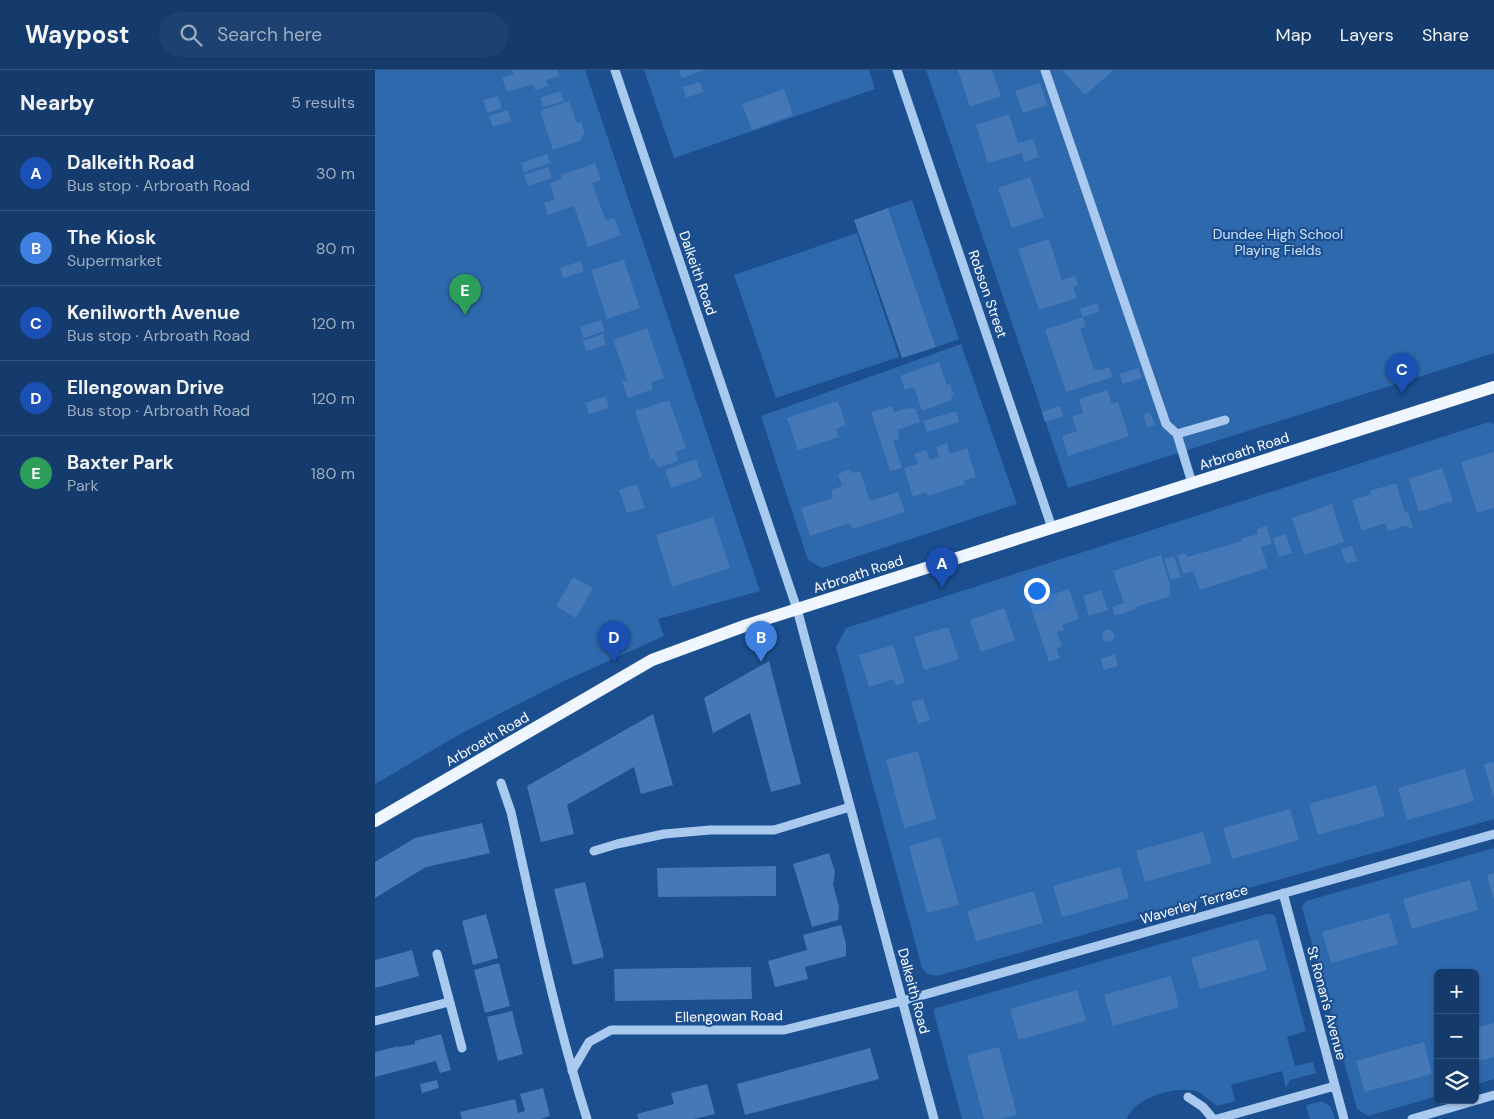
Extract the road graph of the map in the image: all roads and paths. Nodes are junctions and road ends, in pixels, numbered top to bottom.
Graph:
1 (615, 70) edge
2 (897, 70) edge
3 (1045, 70) edge
4 (1494, 387) edge
5 (1225, 420) dead end
6 (1177, 434) junction
7 (1192, 483) junction
8 (1052, 528) junction
9 (797, 609) junction
10 (501, 783) dead end
11 (850, 807) junction
12 (375, 821) edge
13 (1494, 834) edge
14 (594, 851) dead end
15 (1283, 893) junction
16 (437, 954) dead end
17 (903, 1001) junction
18 (449, 1002) junction
19 (375, 1021) edge
20 (461, 1048) dead end
21 (572, 1071) junction
22 (1335, 1086) junction
23 (1494, 1095) edge
24 (1188, 1097) dead end
25 (587, 1119) edge
26 (934, 1119) edge
27 (1215, 1119) edge
28 (1344, 1119) edge
29 (1412, 1119) edge

1 - 9 street, Dalkeith Road
2 - 8 street, Robson Street
3 - 6 street
4 - 7 main road, Arbroath Road
5 - 6 street
6 - 7 street
7 - 8 main road, Arbroath Road
8 - 9 main road, Arbroath Road
9 - 11 street, Dalkeith Road
9 - 12 main road, Arbroath Road
10 - 21 street
11 - 14 street
11 - 17 street, Dalkeith Road
13 - 15 street, Waverley Terrace
15 - 17 street, Waverley Terrace
15 - 22 street, St Ronan's Avenue
16 - 18 street
17 - 21 street, Ellengowan Road
17 - 26 street, Dalkeith Road
18 - 19 street
18 - 20 street
21 - 25 street
22 - 27 street
22 - 28 street, St Ronan's Avenue
23 - 29 street
24 - 27 street

